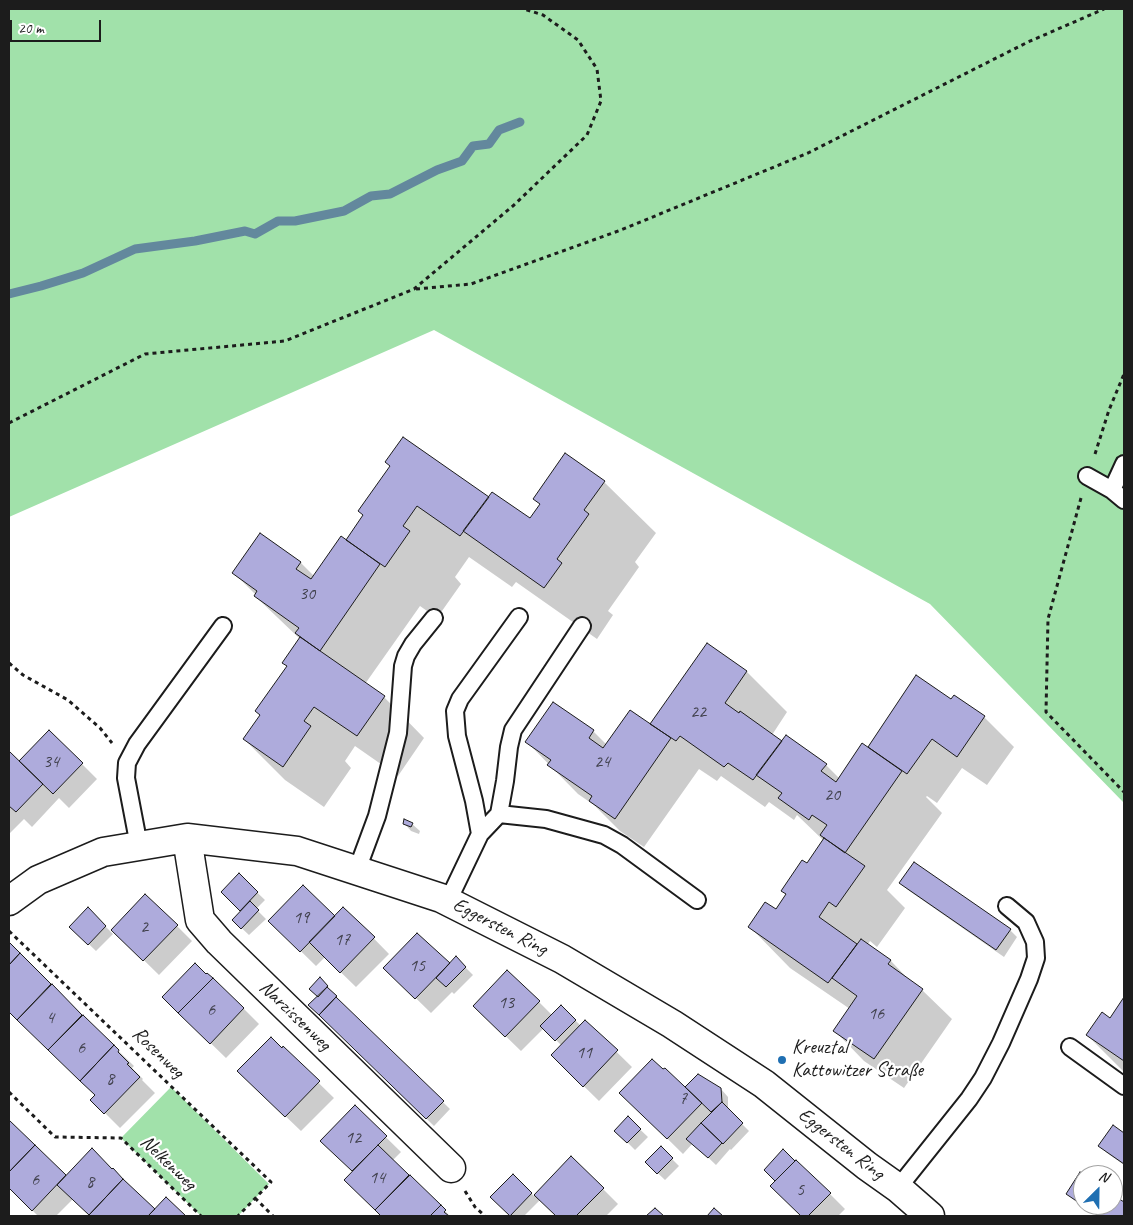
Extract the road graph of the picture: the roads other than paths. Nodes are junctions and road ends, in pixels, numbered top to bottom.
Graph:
1 (1124, 464) edge
2 (1088, 476) road end
3 (1118, 495) edge
4 (519, 617) dead end
5 (434, 618) dead end
6 (224, 626) dead end
7 (582, 626) dead end
8 (500, 814) junction
9 (480, 834) junction
10 (187, 838) junction
11 (139, 846) junction
12 (357, 870) junction
13 (697, 900) dead end
14 (9, 901) edge
15 (448, 901) junction
16 (1007, 906) dead end
17 (1070, 1047) dead end
18 (1124, 1086) edge
19 (451, 1168) dead end
20 (898, 1188) junction
21 (930, 1216) edge

1 - 3 lane
2 - 3 lane
4 - 9 lane
5 - 12 lane
6 - 11 lane
7 - 8 lane
8 - 9 lane
8 - 13 lane
9 - 15 lane
10 - 11 street, Eggersten Ring
10 - 12 street, Eggersten Ring
10 - 19 street, Narzissenweg
11 - 14 street, Eggersten Ring
12 - 15 street, Eggersten Ring
15 - 20 street, Eggersten Ring
16 - 20 lane
17 - 18 lane
20 - 21 street, Eggersten Ring

